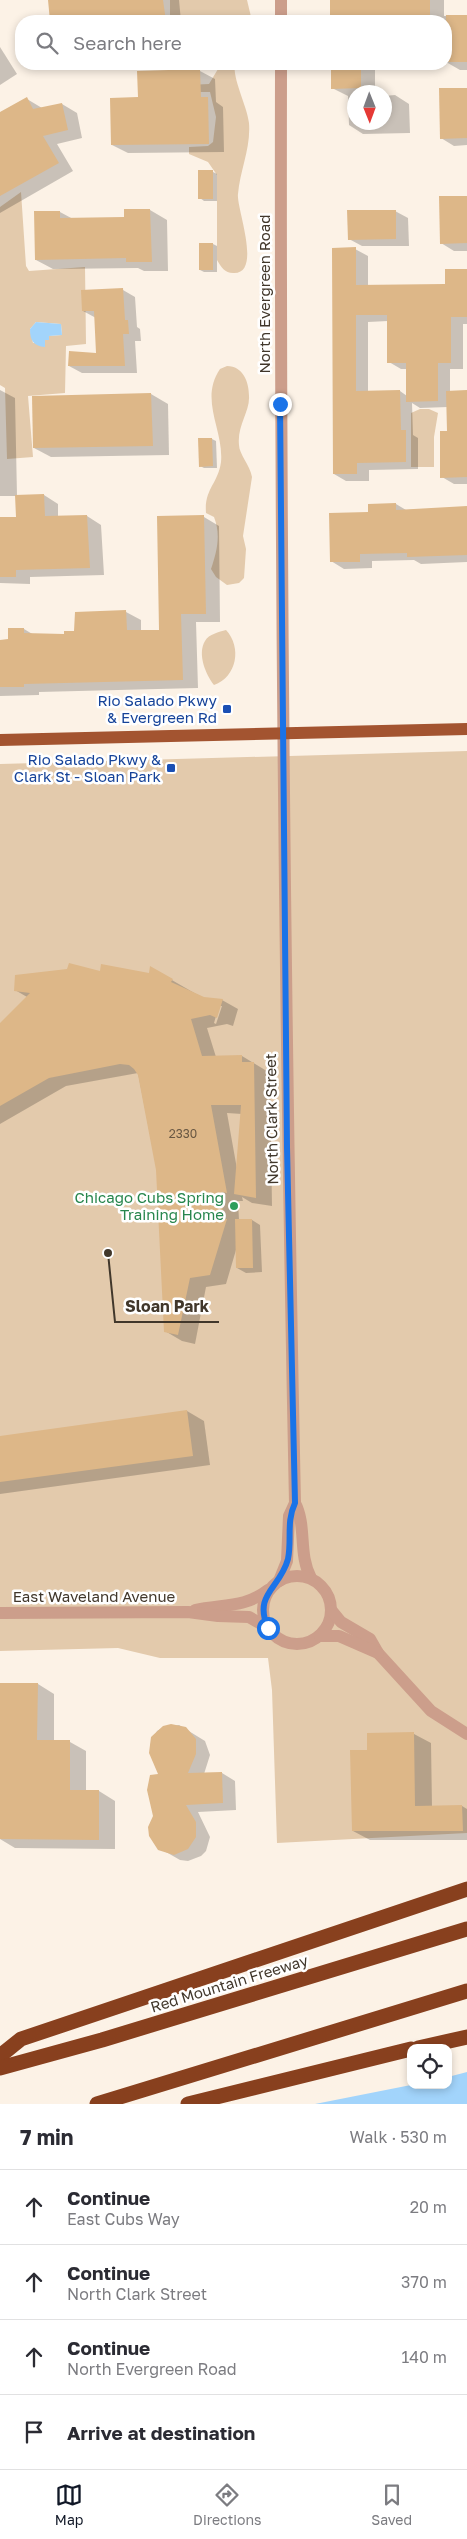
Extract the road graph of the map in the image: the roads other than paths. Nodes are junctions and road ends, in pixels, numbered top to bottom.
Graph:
1 (281, 0) edge
2 (281, 15) edge
3 (281, 70) edge
4 (467, 729) edge
5 (283, 734) junction
6 (0, 740) edge
7 (295, 1503) junction
8 (311, 1578) junction
9 (274, 1585) junction
10 (332, 1611) junction
11 (188, 1612) junction
12 (0, 1613) edge
13 (268, 1628) junction
14 (320, 1636) junction
15 (378, 1653) junction
16 (467, 1734) edge
17 (467, 1889) edge
18 (467, 1929) edge
19 (467, 1991) edge
20 (467, 2036) edge
21 (434, 2044) edge
22 (407, 2051) edge
23 (0, 2056) edge
24 (0, 2068) edge
25 (97, 2104) edge
26 (188, 2104) edge

1 - 2 street
3 - 5 street, North Evergreen Road
4 - 5 main road
5 - 6 main road
5 - 7 street, North Clark Street
7 - 8 street, North Clark Street
7 - 9 street, North Clark Street
8 - 9 street
8 - 10 street
9 - 11 street, East Waveland Avenue
9 - 13 street
10 - 14 street
10 - 15 street
11 - 12 street, East Waveland Avenue
11 - 13 street, East Waveland Avenue
13 - 14 street
14 - 15 street
15 - 16 street
17 - 23 highway
18 - 24 highway, Red Mountain Freeway
19 - 25 highway
20 - 21 highway
22 - 26 highway

